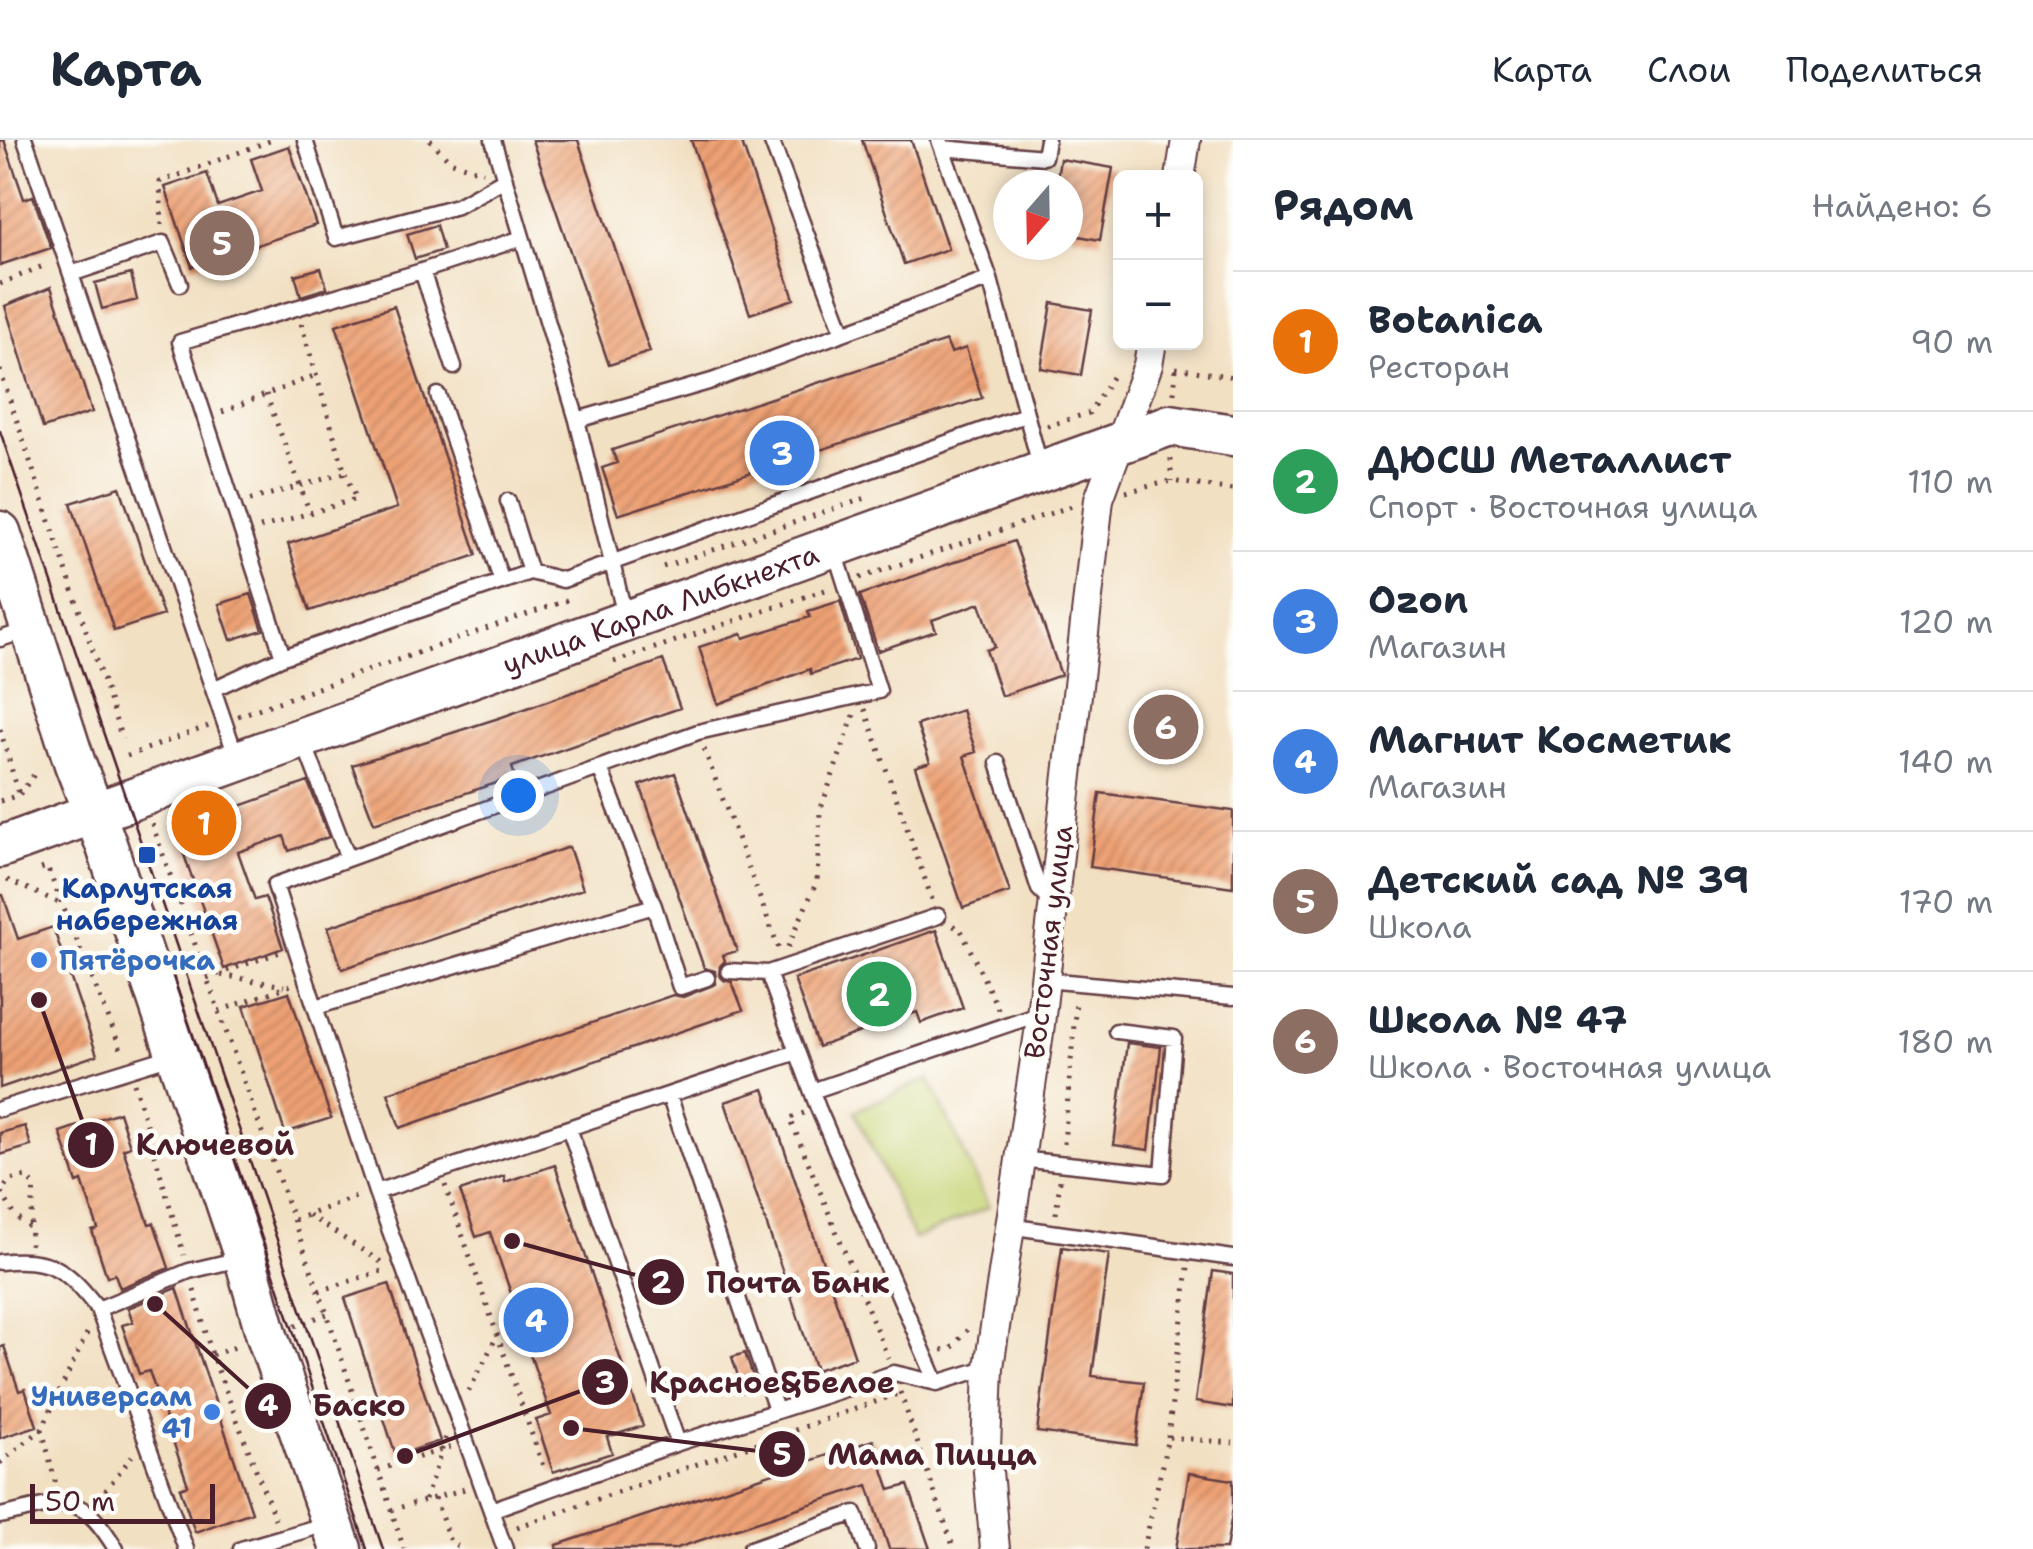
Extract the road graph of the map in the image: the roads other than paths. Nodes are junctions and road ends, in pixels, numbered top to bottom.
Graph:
1 (25, 140) edge
2 (305, 140) edge
3 (493, 140) edge
4 (772, 140) edge
5 (1047, 140) edge
6 (1186, 140) edge
7 (941, 144) edge
8 (1181, 170) edge
9 (505, 180) junction
10 (522, 238) junction
11 (422, 270) junction
12 (71, 274) junction
13 (990, 279) junction
14 (180, 284) dead end
15 (844, 331) junction
16 (1150, 354) edge
17 (454, 367) dead end
18 (438, 395) dead end
19 (1026, 415) junction
20 (577, 420) junction
21 (1233, 435) edge
22 (1120, 443) junction
23 (1042, 471) junction
24 (508, 501) dead end
25 (0, 532) edge
26 (612, 562) junction
27 (839, 565) junction
28 (530, 572) junction
29 (502, 582) junction
30 (626, 621) junction
31 (16, 634) edge
32 (283, 657) junction
33 (213, 689) junction
34 (302, 738) junction
35 (238, 761) junction
36 (998, 763) dead end
37 (600, 768) junction
38 (93, 814) junction
39 (347, 856) junction
40 (3, 864) edge
41 (1053, 903) junction
42 (654, 906) junction
43 (938, 916) road end
44 (728, 971) dead end
45 (768, 973) junction
46 (707, 978) dead end
47 (1045, 980) junction
48 (1233, 997) edge
49 (316, 1007) junction
50 (1041, 1013) junction
51 (1116, 1031) dead end
52 (797, 1052) junction
53 (177, 1054) junction
54 (812, 1091) junction
55 (669, 1095) junction
56 (0, 1109) edge
57 (569, 1128) junction
58 (1018, 1159) junction
59 (376, 1191) junction
60 (1008, 1226) junction
61 (245, 1258) junction
62 (1233, 1258) edge
63 (0, 1262) edge
64 (98, 1309) junction
65 (990, 1367) junction
66 (937, 1383) junction
67 (776, 1410) junction
68 (678, 1443) junction
69 (492, 1510) junction
70 (0, 1516) edge
71 (337, 1536) edge
72 (116, 1549) edge
73 (186, 1549) edge
74 (242, 1549) edge
75 (505, 1549) edge
76 (750, 1549) edge
77 (867, 1549) edge
78 (995, 1549) edge

1 - 12 lane
2 - 9 lane
3 - 9 lane
4 - 15 lane
5 - 7 lane
6 - 8 street
7 - 13 lane
9 - 10 lane
10 - 11 lane
10 - 20 lane
11 - 17 lane
11 - 32 lane
12 - 14 lane
12 - 33 lane
13 - 15 lane
13 - 19 lane
15 - 20 lane
16 - 22 street, Восточная улица
18 - 29 lane
19 - 23 lane
19 - 26 lane
20 - 26 lane
21 - 22 main road, улица Карла Либкнехта
22 - 23 main road, улица Карла Либкнехта
22 - 41 street, Восточная улица
23 - 27 main road, улица Карла Либкнехта
24 - 28 lane
25 - 31 main road
26 - 28 lane
26 - 30 lane
27 - 30 main road, улица Карла Либкнехта
27 - 37 lane
28 - 29 lane
29 - 32 lane
30 - 34 main road, улица Карла Либкнехта
31 - 38 main road
32 - 33 lane
33 - 35 lane
34 - 35 main road, улица Карла Либкнехта
34 - 39 lane
35 - 38 main road, улица Карла Либкнехта
36 - 41 lane
37 - 39 lane
37 - 42 lane
38 - 40 main road, улица Карла Либкнехта
38 - 53 main road
39 - 49 lane
41 - 47 street, Восточная улица
42 - 46 lane
42 - 49 lane
43 - 45 lane
44 - 45 lane
45 - 52 lane
47 - 48 lane
47 - 50 street, Восточная улица
49 - 59 lane
50 - 54 lane
50 - 58 street, Восточная улица
51 - 58 lane
52 - 54 lane
52 - 55 lane
53 - 56 lane
53 - 61 main road
54 - 66 lane
55 - 57 lane
55 - 67 lane
57 - 59 lane
57 - 68 lane
58 - 60 street, Восточная улица
59 - 69 lane
60 - 62 lane
60 - 65 street, Восточная улица
61 - 64 lane
61 - 71 main road
63 - 64 lane
64 - 73 lane
65 - 66 lane
65 - 78 street, Восточная улица
66 - 67 lane
67 - 68 lane
68 - 69 lane
69 - 75 lane
70 - 72 lane
71 - 74 lane
76 - 77 lane

